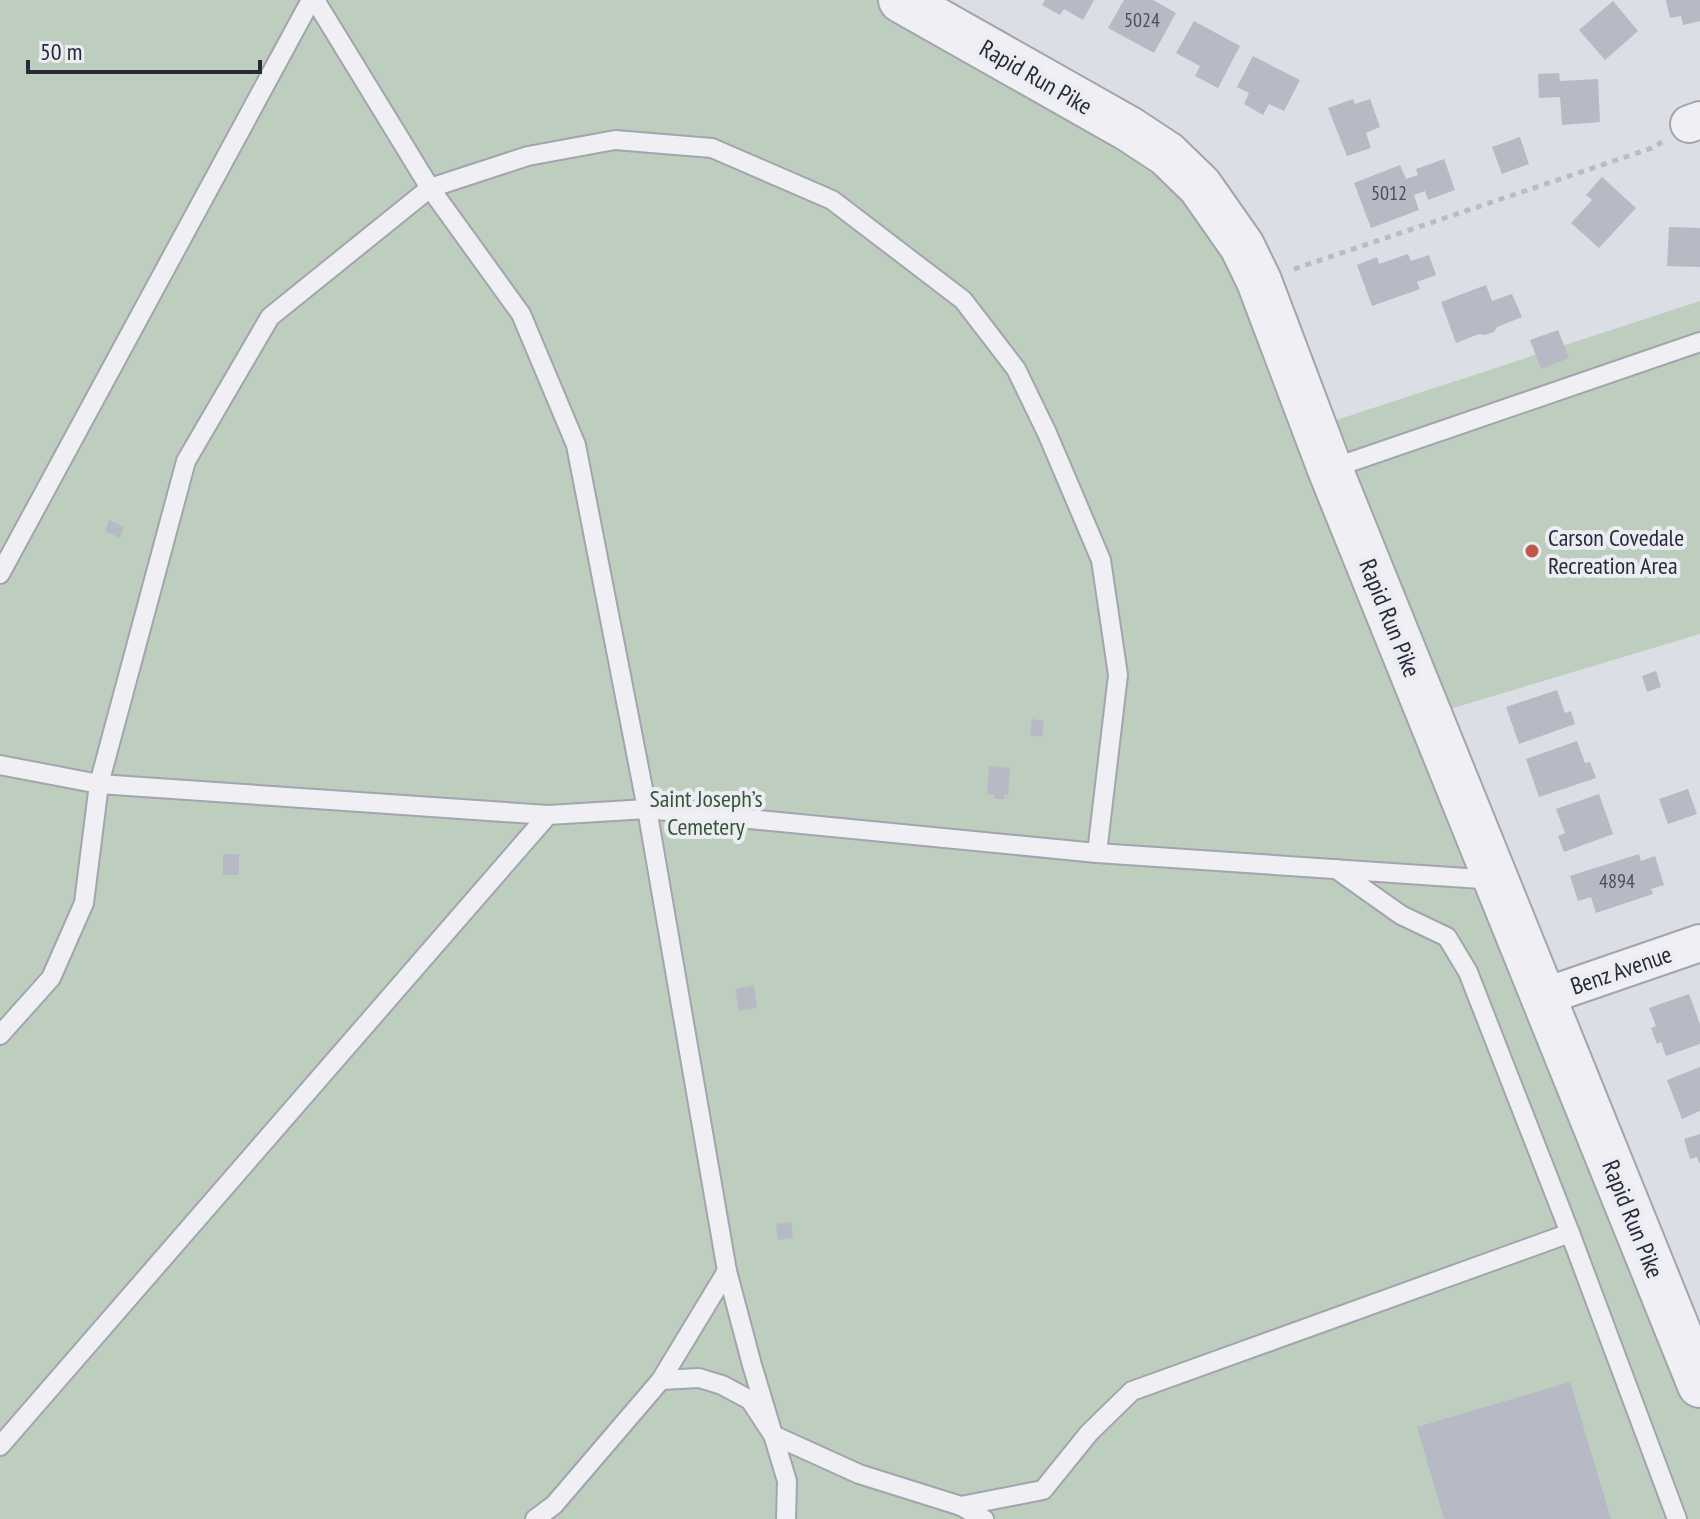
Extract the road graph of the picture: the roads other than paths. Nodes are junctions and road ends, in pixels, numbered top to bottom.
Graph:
1 (313, 0) edge
2 (901, 0) edge
3 (430, 188) junction
4 (1700, 342) edge
5 (1330, 469) junction
6 (0, 574) edge
7 (0, 765) edge
8 (99, 784) junction
9 (647, 809) junction
10 (548, 815) junction
11 (1097, 853) junction
12 (1335, 869) junction
13 (1496, 880) junction
14 (1700, 943) edge
15 (1543, 997) junction
16 (0, 1035) edge
17 (1570, 1233) junction
18 (727, 1271) junction
19 (661, 1380) junction
20 (1700, 1385) edge
21 (28, 1415) junction
22 (0, 1424) edge
23 (773, 1435) junction
24 (0, 1446) edge
25 (961, 1506) junction
26 (535, 1519) edge
27 (786, 1519) edge
28 (984, 1519) edge
29 (1677, 1519) edge

1 - 3 lane
1 - 6 lane
2 - 5 street, Rapid Run Pike
3 - 8 lane
3 - 9 lane
3 - 11 lane
4 - 5 lane
5 - 13 street, Rapid Run Pike
7 - 8 lane
8 - 10 lane
8 - 16 lane
9 - 10 lane
9 - 11 lane
9 - 18 lane
10 - 21 lane
11 - 12 lane
12 - 13 lane
12 - 17 lane
13 - 15 street, Rapid Run Pike
14 - 15 street, Benz Avenue
15 - 20 street, Rapid Run Pike
17 - 25 lane
17 - 29 lane
18 - 19 lane
18 - 23 lane
19 - 23 lane
19 - 26 lane
21 - 22 lane
21 - 24 lane
23 - 25 lane
23 - 27 lane
25 - 28 lane

